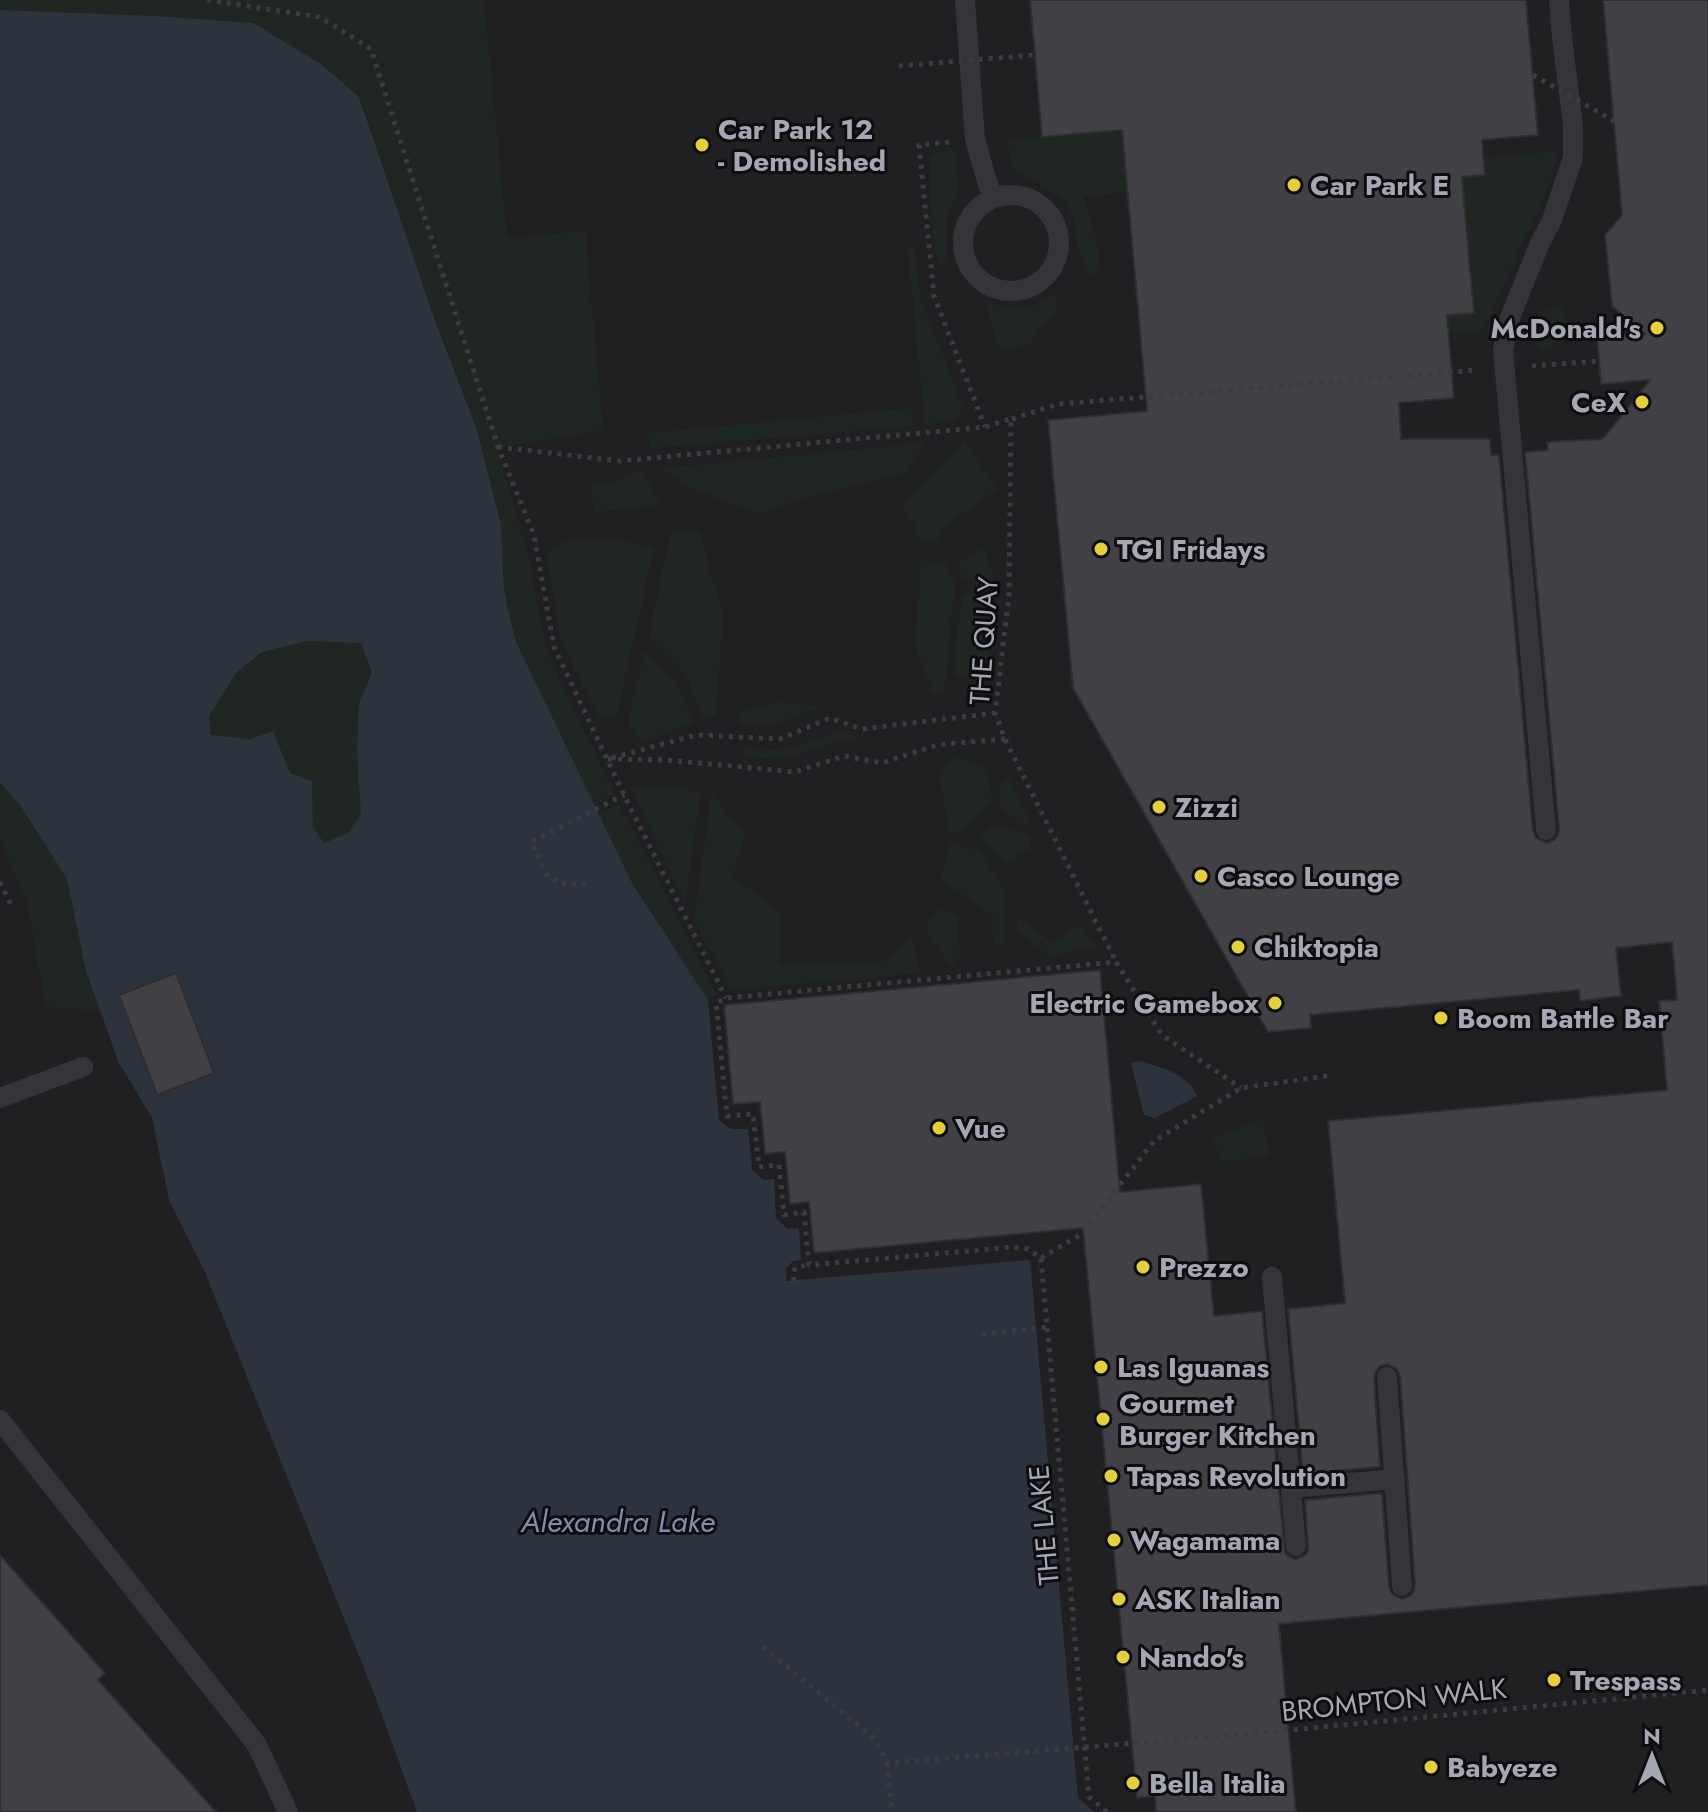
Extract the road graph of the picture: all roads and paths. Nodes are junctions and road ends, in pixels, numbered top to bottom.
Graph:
1 (207, 0) edge
2 (965, 0) edge
3 (1559, 0) edge
4 (1034, 55) dead end
5 (899, 66) dead end
6 (1533, 75) dead end
7 (1614, 121) dead end
8 (975, 139) junction
9 (993, 198) junction
10 (1599, 361) dead end
11 (1503, 367) junction
12 (1011, 419) junction
13 (985, 427) junction
14 (498, 447) junction
15 (995, 713) junction
16 (1005, 739) junction
17 (608, 759) junction
18 (624, 795) junction
19 (1546, 830) dead end
20 (0, 882) edge
21 (586, 885) dead end
22 (12, 907) dead end
23 (1116, 962) junction
24 (726, 998) junction
25 (83, 1067) dead end
26 (1327, 1076) dead end
27 (1241, 1088) junction
28 (0, 1098) edge
29 (1041, 1258) junction
30 (809, 1265) junction
31 (1272, 1277) dead end
32 (794, 1281) dead end
33 (1047, 1327) junction
34 (982, 1334) dead end
35 (1387, 1377) dead end
36 (0, 1420) edge
37 (1395, 1479) junction
38 (1291, 1488) junction
39 (1296, 1546) dead end
40 (1402, 1586) dead end
41 (763, 1647) dead end
42 (1708, 1690) edge
43 (1084, 1748) junction
44 (887, 1763) junction
45 (288, 1812) edge
46 (892, 1812) edge
47 (1107, 1812) edge

1 - 14 path
2 - 8 lane
3 - 11 lane
4 - 5 path, bridge
6 - 7 path, bridge
8 - 9 lane
8 - 13 path
9 - 9 lane
10 - 11 path
11 - 12 path
11 - 19 lane
12 - 13 path
12 - 15 path, THE QUAY
13 - 14 path
14 - 17 path
15 - 16 path, THE QUAY
15 - 17 path
16 - 17 path
16 - 23 path, THE QUAY
17 - 18 path
18 - 21 path
18 - 24 path
20 - 22 path
23 - 24 path
23 - 27 path, THE QUAY
24 - 30 path
25 - 28 lane
26 - 27 path
27 - 29 path
29 - 30 path
29 - 33 path, THE LAKE
30 - 32 path
31 - 38 lane
33 - 34 path
33 - 43 path, THE LAKE
35 - 37 lane
36 - 45 lane
37 - 38 lane
37 - 40 lane
38 - 39 lane
41 - 44 path
42 - 43 path, BROMPTON WALK
43 - 44 path, BROMPTON WALK
43 - 47 path, THE LAKE
44 - 46 path

